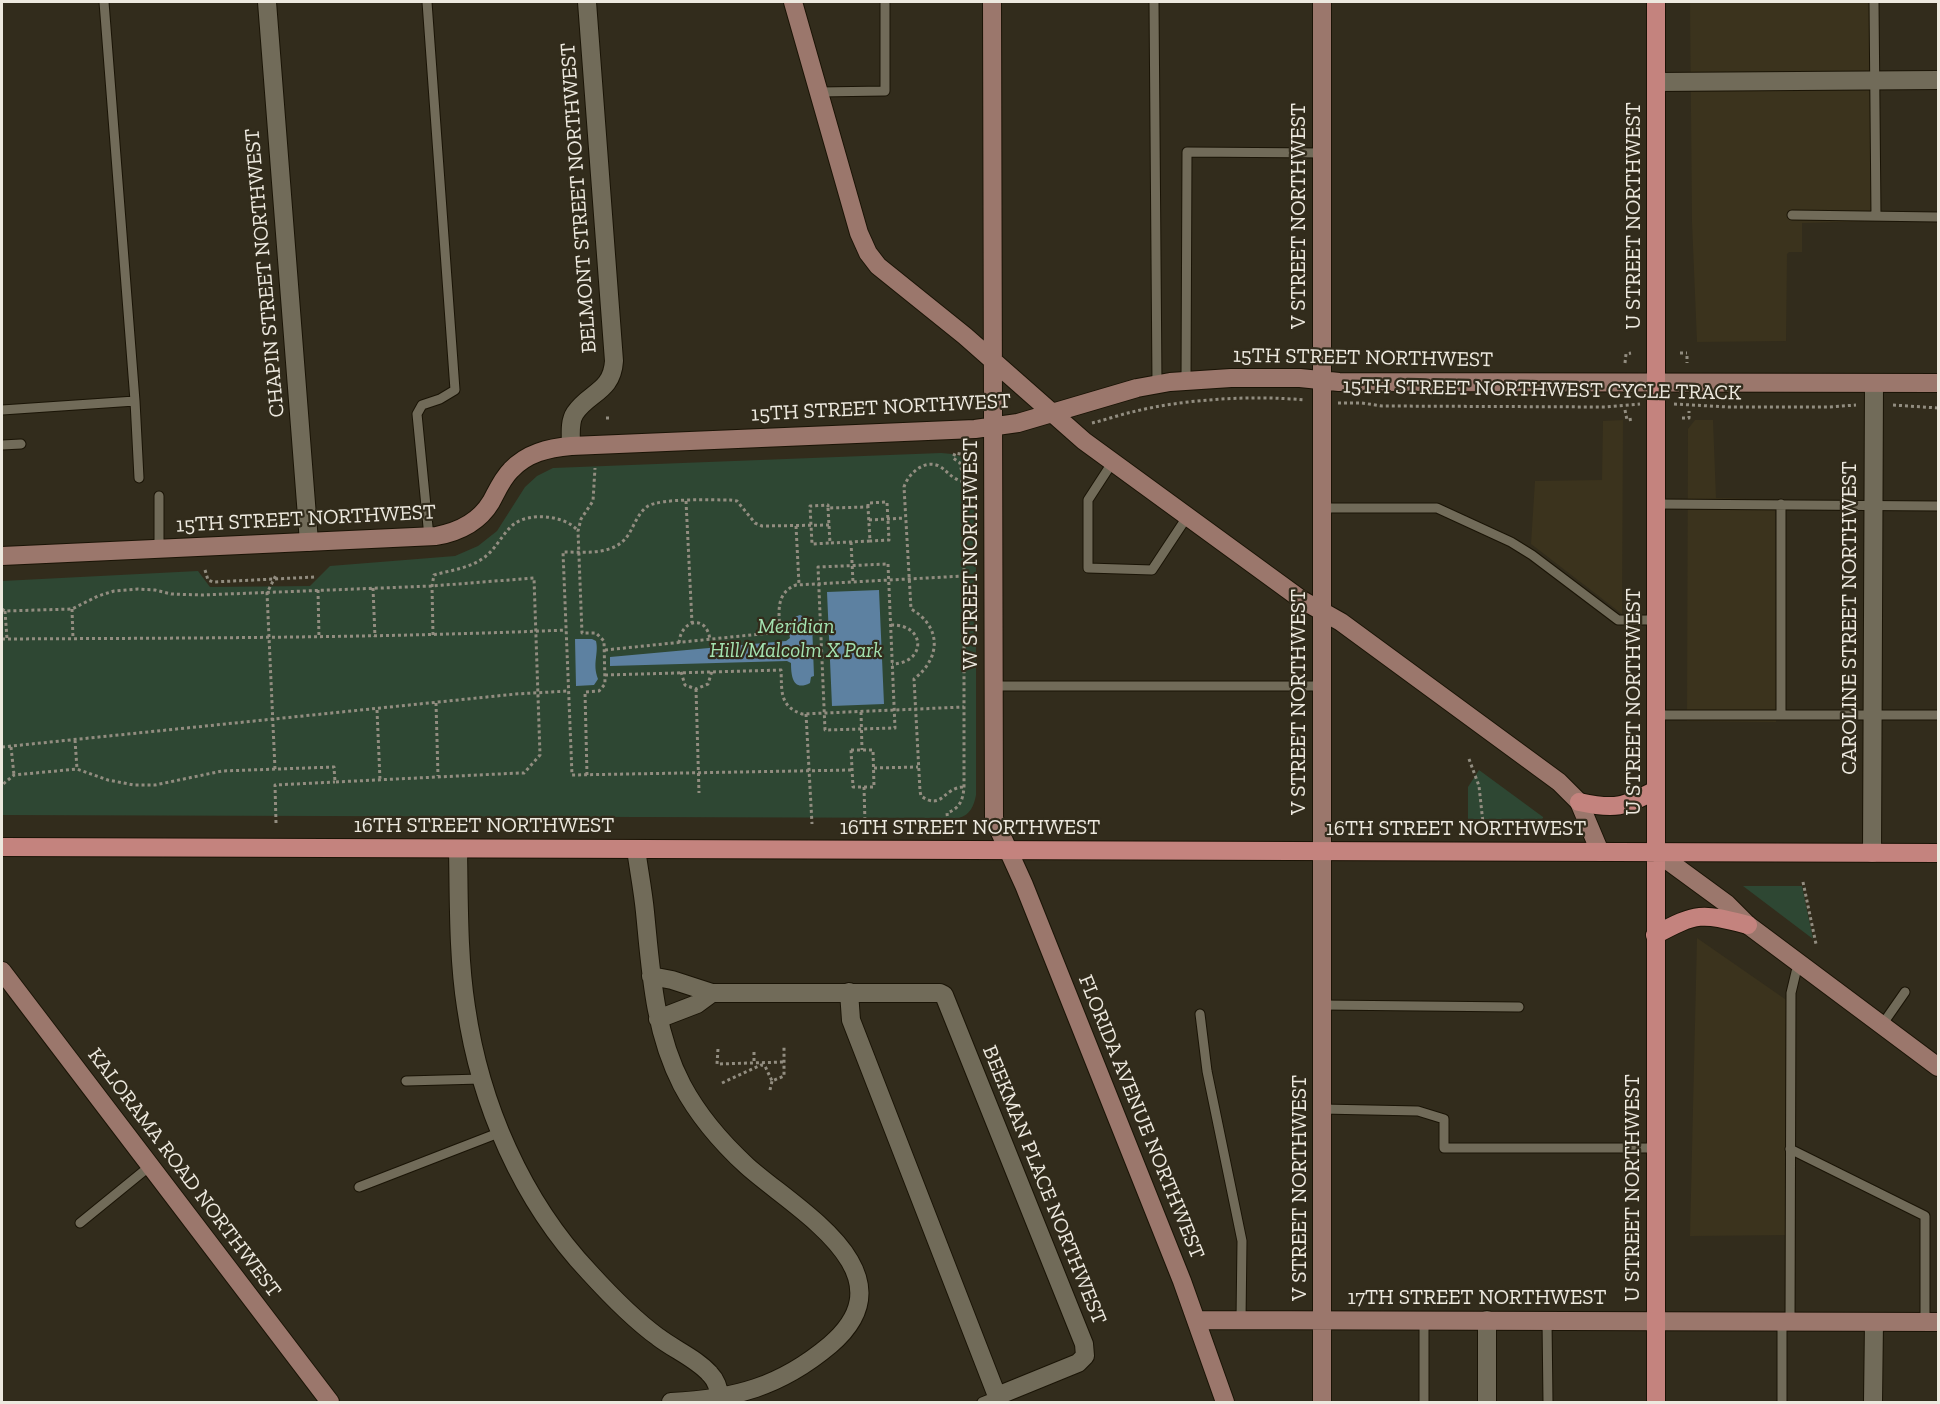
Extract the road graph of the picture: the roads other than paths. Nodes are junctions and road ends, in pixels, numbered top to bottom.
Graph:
1 (104, 2) edge
2 (267, 2) edge
3 (427, 2) edge
4 (587, 2) edge
5 (793, 2) edge
6 (885, 2) edge
7 (992, 2) edge
8 (1154, 2) edge
9 (1322, 2) edge
10 (1656, 2) edge
11 (1874, 2) edge
12 (1874, 80) junction
13 (1938, 80) edge
14 (1656, 82) junction
15 (819, 92) junction
16 (1322, 153) junction
17 (1792, 215) dead end
18 (1876, 216) junction
19 (1938, 217) edge
20 (993, 362) junction
21 (1186, 380) junction
22 (1321, 380) junction
23 (1656, 383) junction
24 (1874, 383) junction
25 (1938, 383) edge
26 (1157, 384) junction
27 (135, 401) junction
28 (2, 410) edge
29 (1052, 414) junction
30 (994, 427) junction
31 (21, 444) dead end
32 (2, 445) edge
33 (571, 446) junction
34 (1112, 463) junction
35 (139, 478) dead end
36 (159, 496) dead end
37 (1656, 504) junction
38 (1781, 504) junction
39 (1873, 504) junction
40 (1938, 506) edge
41 (1322, 508) junction
42 (1187, 517) junction
43 (429, 537) junction
44 (309, 542) junction
45 (159, 549) junction
46 (2, 556) edge
47 (1322, 611) junction
48 (1656, 620) junction
49 (994, 686) junction
50 (1321, 686) junction
51 (1656, 715) junction
52 (1781, 715) junction
53 (1873, 715) junction
54 (1938, 715) edge
55 (1656, 790) junction
56 (1579, 802) junction
57 (2, 848) edge
58 (458, 849) junction
59 (636, 849) junction
60 (1008, 851) junction
61 (1321, 851) junction
62 (1600, 852) junction
63 (1656, 852) junction
64 (1872, 853) junction
65 (1938, 853) edge
66 (1748, 925) junction
67 (1655, 935) junction
68 (1800, 965) junction
69 (2, 971) edge
70 (651, 976) junction
71 (712, 993) junction
72 (849, 993) junction
73 (1905, 993) dead end
74 (1322, 1005) junction
75 (1519, 1007) dead end
76 (1200, 1014) dead end
77 (658, 1019) junction
78 (1882, 1025) junction
79 (1938, 1067) edge
80 (481, 1079) junction
81 (406, 1081) dead end
82 (1322, 1109) junction
83 (501, 1132) junction
84 (1655, 1148) junction
85 (1791, 1149) junction
86 (150, 1166) junction
87 (359, 1187) dead end
88 (80, 1223) dead end
89 (1196, 1320) junction
90 (1241, 1320) junction
91 (1322, 1320) junction
92 (1424, 1320) junction
93 (1487, 1320) junction
94 (1547, 1321) junction
95 (1656, 1321) junction
96 (1786, 1321) junction
97 (1874, 1322) junction
98 (1932, 1322) edge
99 (720, 1399) junction
100 (989, 1400) edge
101 (330, 1402) edge
102 (671, 1402) edge
103 (1225, 1402) edge
104 (1322, 1402) edge
105 (1424, 1402) edge
106 (1487, 1402) edge
107 (1548, 1402) edge
108 (1656, 1402) edge
109 (1782, 1402) edge
110 (1873, 1402) edge

1 - 27 lane
2 - 44 street, CHAPIN STREET NORTHWEST
3 - 43 lane
4 - 33 street, BELMONT STREET NORTHWEST
5 - 15 street
6 - 15 lane
7 - 20 street, W STREET NORTHWEST
8 - 26 lane
9 - 16 street, V STREET NORTHWEST
10 - 14 main road, U STREET NORTHWEST
11 - 12 lane
12 - 13 street
12 - 14 street
12 - 18 lane
14 - 23 main road, U STREET NORTHWEST
15 - 20 street
16 - 21 lane
16 - 22 street, V STREET NORTHWEST
17 - 18 lane
18 - 19 lane
20 - 29 street
20 - 30 street, W STREET NORTHWEST
21 - 22 street, 15TH STREET NORTHWEST
21 - 26 street, 15TH STREET NORTHWEST
22 - 23 street, 15TH STREET NORTHWEST
22 - 41 street, V STREET NORTHWEST
23 - 24 street, 15TH STREET NORTHWEST
23 - 37 main road, U STREET NORTHWEST
24 - 25 street, 15TH STREET NORTHWEST
24 - 39 street, CAROLINE STREET NORTHWEST
26 - 29 street, 15TH STREET NORTHWEST
27 - 28 lane
27 - 35 lane
29 - 30 street, 15TH STREET NORTHWEST
29 - 34 street
30 - 33 street, 15TH STREET NORTHWEST
30 - 49 street, W STREET NORTHWEST
31 - 32 lane
33 - 43 street, 15TH STREET NORTHWEST
34 - 42 street
34 - 42 lane
36 - 45 lane
37 - 38 lane
37 - 48 main road, U STREET NORTHWEST
38 - 39 lane
38 - 52 lane
39 - 40 lane
39 - 53 street, CAROLINE STREET NORTHWEST
41 - 47 street, V STREET NORTHWEST
41 - 48 lane
42 - 47 street
43 - 44 street, 15TH STREET NORTHWEST
44 - 45 street, 15TH STREET NORTHWEST
45 - 46 street, 15TH STREET NORTHWEST
47 - 50 street, V STREET NORTHWEST
47 - 56 street
48 - 51 main road, U STREET NORTHWEST
49 - 50 lane
49 - 60 street, W STREET NORTHWEST
50 - 61 street, V STREET NORTHWEST
51 - 52 lane
51 - 55 main road, U STREET NORTHWEST
52 - 53 lane
53 - 54 lane
53 - 64 street, CAROLINE STREET NORTHWEST
55 - 56 main road
55 - 63 main road, U STREET NORTHWEST
56 - 62 street
57 - 58 main road, 16TH STREET NORTHWEST
58 - 59 main road, 16TH STREET NORTHWEST
58 - 80 street
59 - 60 main road, 16TH STREET NORTHWEST
59 - 70 street
60 - 61 main road, 16TH STREET NORTHWEST
60 - 89 street, FLORIDA AVENUE NORTHWEST
61 - 62 main road, 16TH STREET NORTHWEST
61 - 74 street, V STREET NORTHWEST
62 - 63 main road, 16TH STREET NORTHWEST
63 - 64 main road, 16TH STREET NORTHWEST
63 - 66 street
63 - 67 main road, U STREET NORTHWEST
64 - 65 main road, 16TH STREET NORTHWEST
66 - 67 main road
66 - 68 street
67 - 84 main road, U STREET NORTHWEST
68 - 78 street
68 - 85 lane
69 - 86 street, KALORAMA ROAD NORTHWEST
70 - 71 street, BEEKMAN PLACE NORTHWEST
70 - 77 street
71 - 72 street, BEEKMAN PLACE NORTHWEST
71 - 77 street, BEEKMAN PLACE NORTHWEST
72 - 100 street, BEEKMAN PLACE NORTHWEST
72 - 100 street, BEEKMAN PLACE NORTHWEST
73 - 78 lane
74 - 75 lane
74 - 82 street, V STREET NORTHWEST
76 - 90 lane
77 - 99 street
78 - 79 street
80 - 81 lane
80 - 83 street
82 - 84 lane
82 - 91 street, V STREET NORTHWEST
83 - 87 lane
83 - 99 street
84 - 95 main road, U STREET NORTHWEST
85 - 96 lane
85 - 98 lane
86 - 88 lane
86 - 101 street, KALORAMA ROAD NORTHWEST
89 - 90 street, 17TH STREET NORTHWEST
89 - 103 street, FLORIDA AVENUE NORTHWEST
90 - 91 street, 17TH STREET NORTHWEST
91 - 92 street, 17TH STREET NORTHWEST
91 - 104 street, V STREET NORTHWEST
92 - 93 street, 17TH STREET NORTHWEST
92 - 105 lane
93 - 94 street, 17TH STREET NORTHWEST
93 - 106 street
94 - 95 street, 17TH STREET NORTHWEST
94 - 107 lane
95 - 96 street, 17TH STREET NORTHWEST
95 - 108 main road, U STREET NORTHWEST
96 - 97 street, 17TH STREET NORTHWEST
96 - 109 lane
97 - 98 street, 17TH STREET NORTHWEST
97 - 110 street
99 - 102 street

